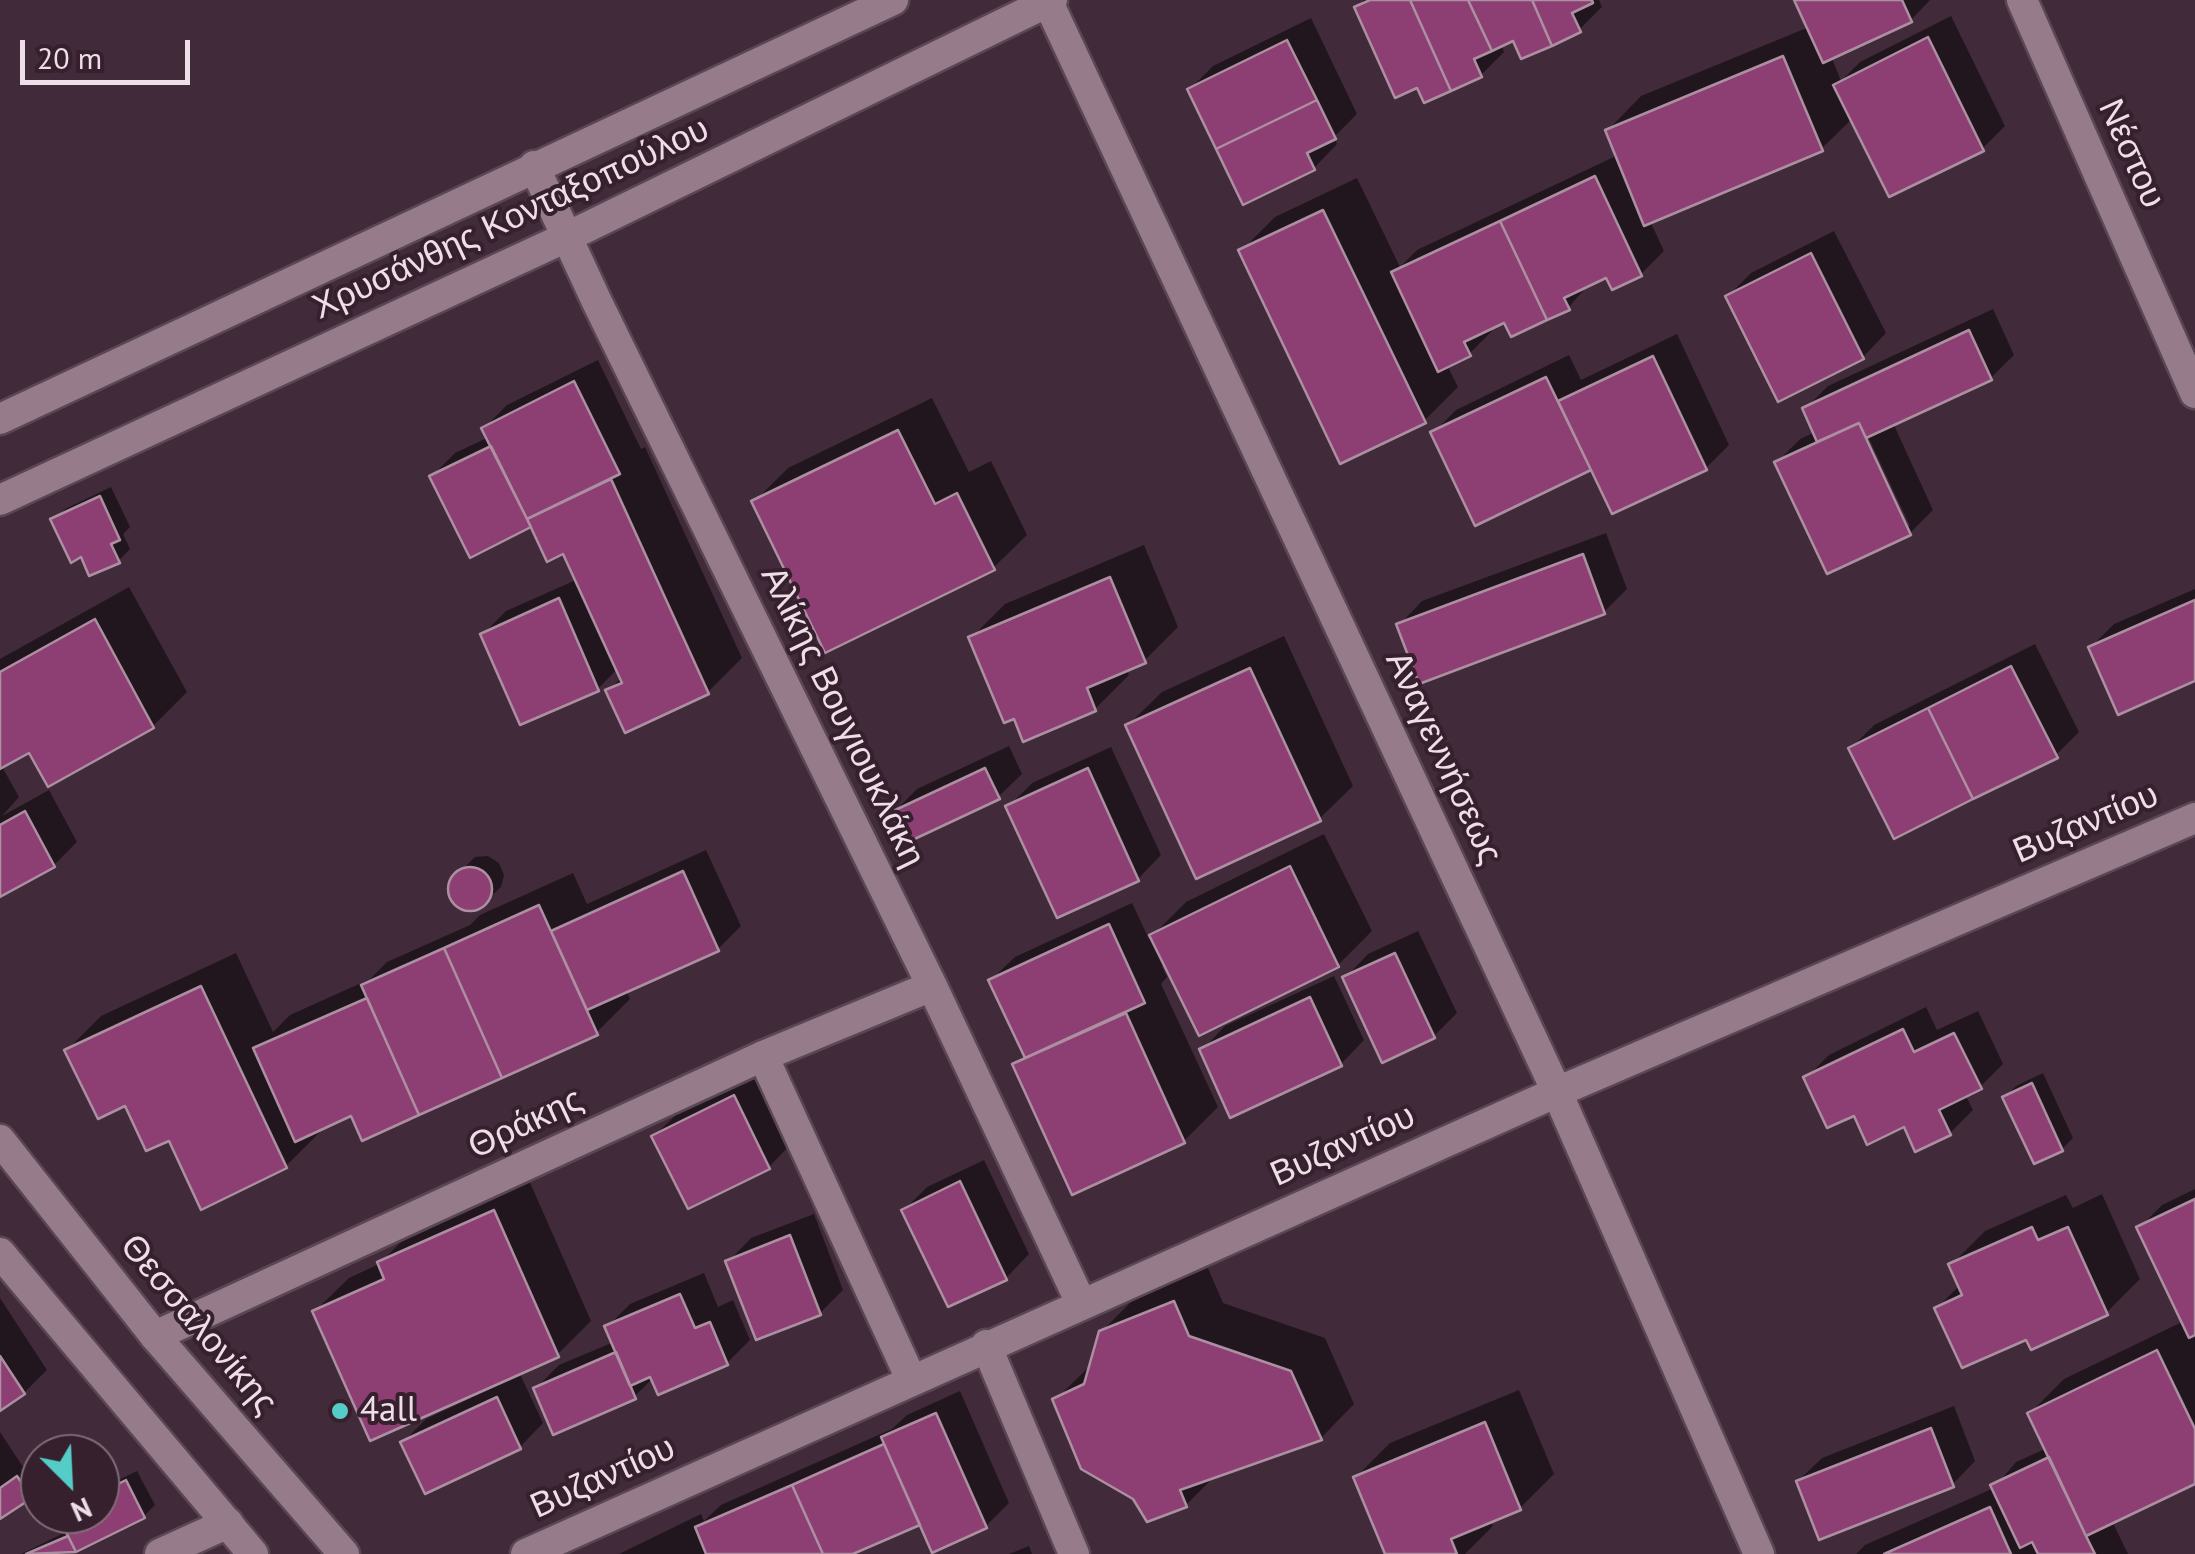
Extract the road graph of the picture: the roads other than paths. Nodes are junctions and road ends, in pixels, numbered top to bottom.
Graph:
1 (893, 0) edge
2 (2022, 0) edge
3 (1049, 1) edge
4 (534, 166) junction
5 (569, 236) junction
6 (2195, 393) edge
7 (0, 419) edge
8 (0, 500) edge
9 (2195, 818) edge
10 (932, 986) junction
11 (763, 1056) junction
12 (1556, 1092) junction
13 (0, 1140) edge
14 (0, 1254) edge
15 (1080, 1303) junction
16 (155, 1336) junction
17 (986, 1345) junction
18 (911, 1379) junction
19 (228, 1523) junction
20 (160, 1554) edge
21 (252, 1554) edge
22 (344, 1554) edge
23 (526, 1554) edge
24 (1074, 1554) edge
25 (1760, 1554) edge

1 - 4 street, Χρυσάνθης Κονταξοπούλου
2 - 6 street, Νέστου
3 - 5 street, Χρυσάνθης Κονταξοπούλου
3 - 12 street, Αναγεννήσεως
4 - 5 street, Αλίκης Βουγιουκλάκη
4 - 7 street, Χρυσάνθης Κονταξοπούλου
5 - 8 street, Χρυσάνθης Κονταξοπούλου
5 - 10 street, Αλίκης Βουγιουκλάκη
9 - 12 street, Βυζαντίου
10 - 11 street, Θράκης
10 - 15 street, Αλίκης Βουγιουκλάκη
11 - 16 street, Θράκης
11 - 18 street
12 - 15 street, Βυζαντίου
12 - 25 street, Αναγεννήσεως
13 - 16 street, Θεσσαλονίκης
14 - 19 street
15 - 17 street, Βυζαντίου
16 - 22 street, Θεσσαλονίκης
17 - 18 street, Βυζαντίου
17 - 24 street
18 - 23 street, Βυζαντίου
19 - 20 street
19 - 21 street

